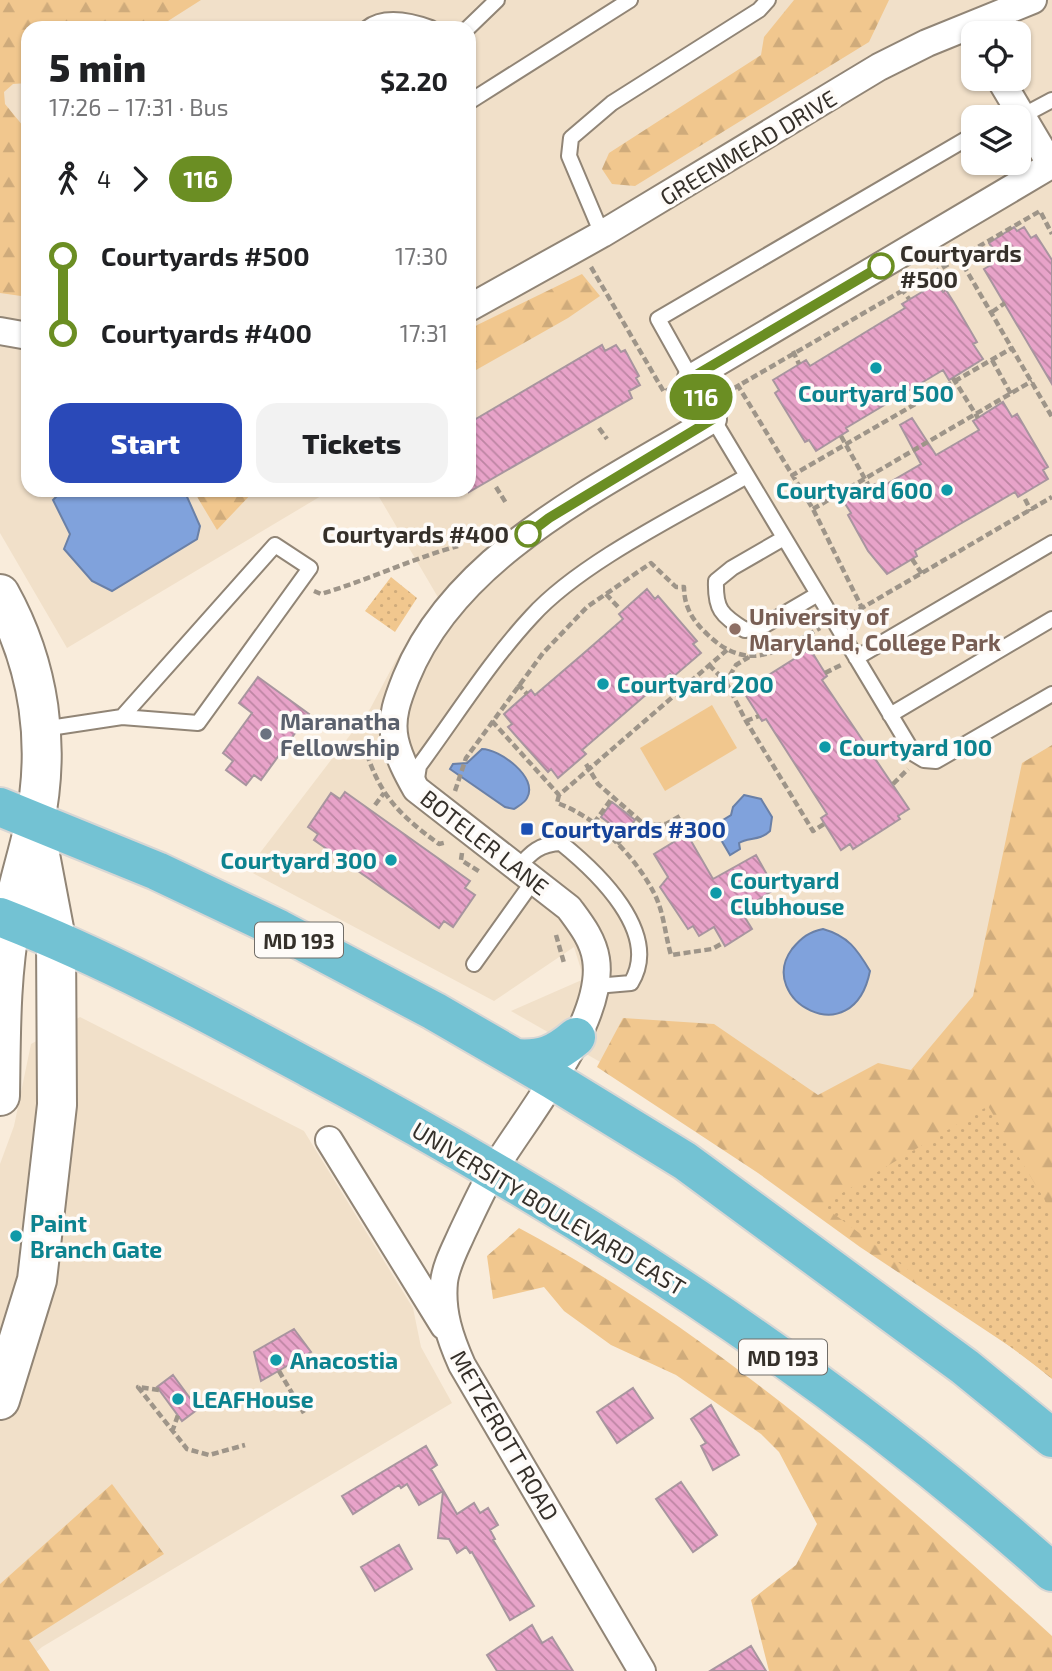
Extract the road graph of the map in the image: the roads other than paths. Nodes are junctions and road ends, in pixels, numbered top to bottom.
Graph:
1 (497, 0) edge
2 (631, 0) edge
3 (768, 0) edge
4 (1033, 0) edge
5 (386, 21) edge
6 (405, 21) edge
7 (475, 21) edge
8 (990, 21) edge
9 (961, 33) edge
10 (476, 98) edge
11 (1052, 100) edge
12 (1031, 108) edge
13 (1031, 137) edge
14 (961, 142) edge
15 (1051, 166) edge
16 (602, 233) junction
17 (476, 304) edge
18 (0, 331) edge
19 (21, 334) edge
20 (691, 378) junction
21 (710, 413) junction
22 (747, 476) junction
23 (784, 538) junction
24 (1052, 543) edge
25 (0, 594) edge
26 (818, 594) junction
27 (1052, 619) edge
28 (850, 660) junction
29 (1052, 694) edge
30 (890, 715) junction
31 (122, 717) junction
32 (43, 729) junction
33 (415, 789) junction
34 (0, 807) edge
35 (34, 823) junction
36 (526, 874) junction
37 (5, 919) edge
38 (56, 939) junction
39 (474, 964) dead end
40 (596, 986) junction
41 (576, 1037) junction
42 (515, 1058) junction
43 (553, 1080) junction
44 (0, 1096) edge
45 (329, 1140) dead end
46 (493, 1172) junction
47 (448, 1332) junction
48 (0, 1400) edge
49 (1052, 1437) edge
50 (1052, 1572) edge
51 (642, 1671) edge

1 - 7 lane
2 - 10 lane
3 - 16 lane
4 - 8 street, GREENMEAD DRIVE
5 - 6 lane
9 - 16 street, GREENMEAD DRIVE
11 - 12 lane
13 - 15 street
14 - 20 lane
15 - 20 street
16 - 17 street, GREENMEAD DRIVE
18 - 19 street
20 - 21 street
21 - 22 lane
21 - 33 street, BOTELER LANE
22 - 23 lane
22 - 33 lane
23 - 26 lane
23 - 26 lane
24 - 28 lane
25 - 32 street
26 - 28 lane
27 - 30 lane
28 - 30 lane
29 - 30 lane
31 - 31 lane
31 - 32 lane
32 - 35 street
33 - 36 street, BOTELER LANE
34 - 35 main road, MD 193
35 - 37 street
35 - 38 street
35 - 42 main road, MD 193
36 - 39 lane
36 - 40 street, BOTELER LANE
36 - 40 lane
37 - 38 main road, UNIVERSITY BOULEVARD EAST / MD 193
37 - 44 street
38 - 46 main road, UNIVERSITY BOULEVARD EAST / MD 193
38 - 48 street
40 - 41 street, BOTELER LANE
41 - 42 main road
41 - 43 street, BOTELER LANE
42 - 43 main road, MD 193
43 - 46 street, METZEROTT ROAD
43 - 49 main road, MD 193
45 - 47 street
46 - 47 street, METZEROTT ROAD
46 - 50 main road, UNIVERSITY BOULEVARD EAST / MD 193
47 - 51 street, METZEROTT ROAD

